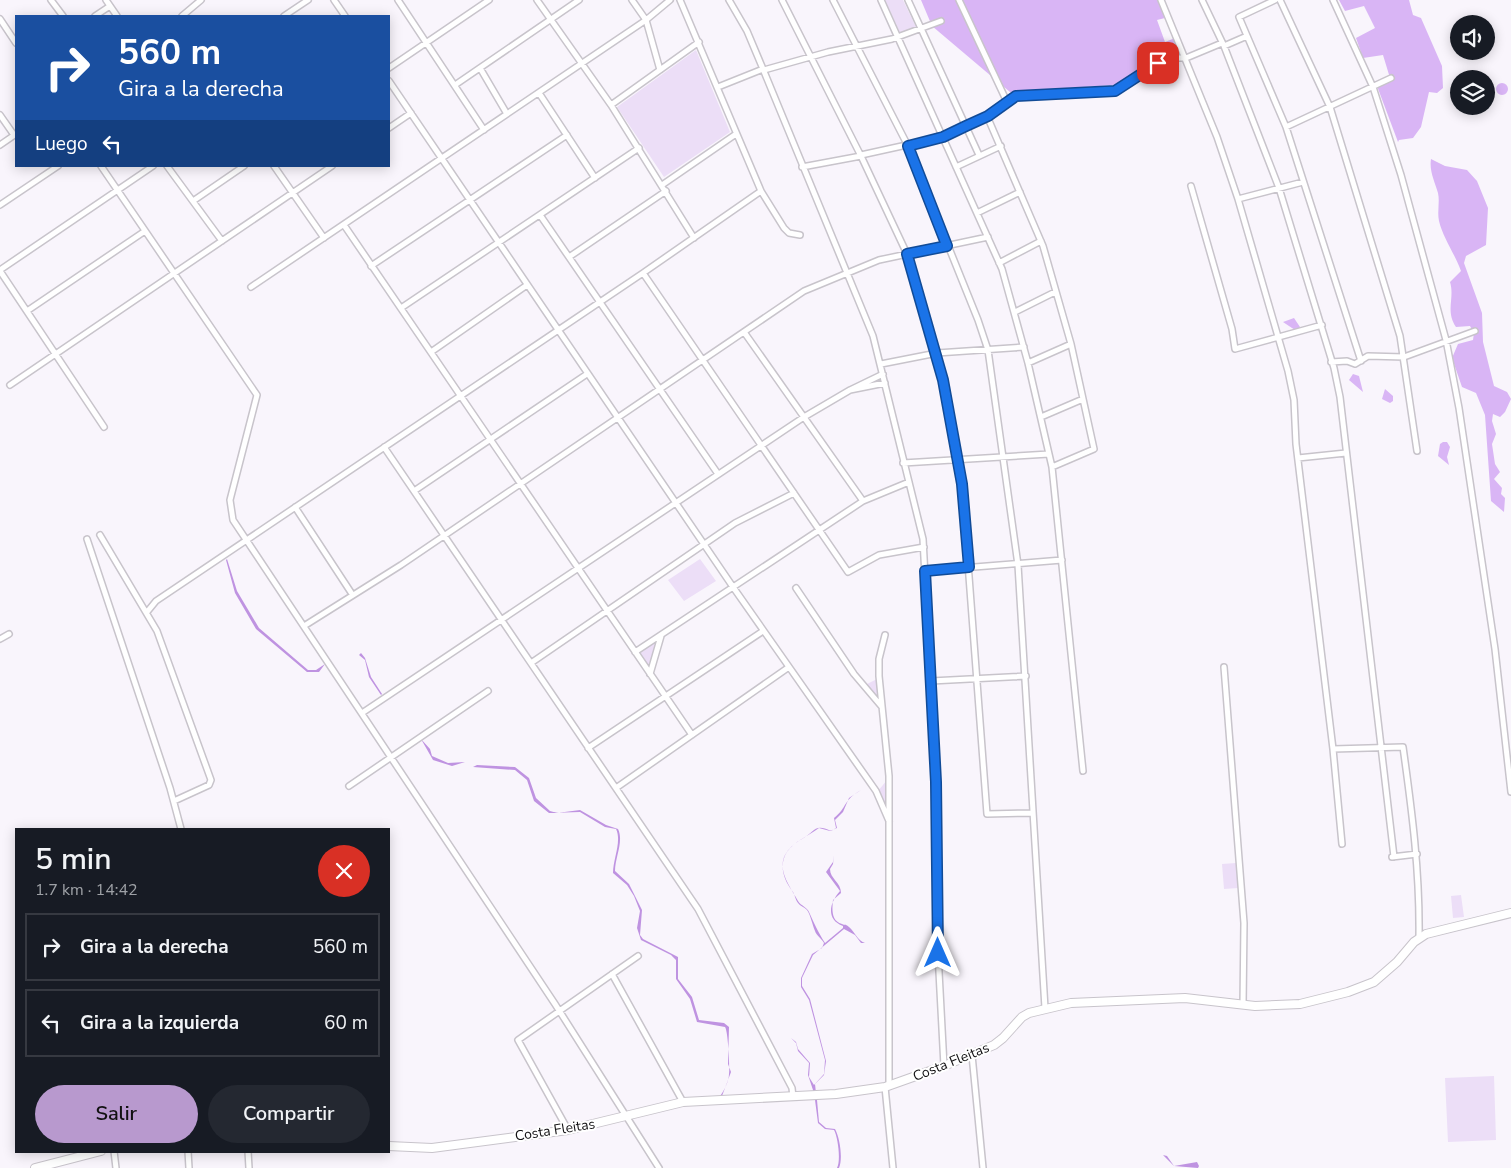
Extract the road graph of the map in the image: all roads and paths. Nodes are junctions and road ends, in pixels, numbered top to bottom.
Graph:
1 (51, 0) edge
2 (106, 0) edge
3 (201, 0) edge
4 (308, 0) edge
5 (334, 0) edge
6 (399, 0) edge
7 (489, 0) edge
8 (537, 0) edge
9 (579, 0) edge
10 (632, 0) edge
11 (670, 0) edge
12 (680, 0) edge
13 (730, 0) edge
14 (782, 0) edge
15 (833, 0) edge
16 (881, 0) edge
17 (908, 0) edge
18 (959, 0) edge
19 (1161, 0) edge
20 (1202, 0) edge
21 (1275, 0) edge
22 (1280, 0) edge
23 (1333, 0) edge
24 (110, 6) junction
25 (62, 15) edge
26 (96, 15) edge
27 (116, 15) edge
28 (183, 15) edge
29 (286, 15) edge
30 (344, 15) edge
31 (0, 19) edge
32 (552, 19) junction
33 (646, 20) junction
34 (941, 22) dead end
35 (921, 29) junction
36 (1247, 36) junction
37 (898, 37) junction
38 (15, 42) edge
39 (698, 42) junction
40 (427, 44) junction
41 (1223, 44) junction
42 (858, 46) junction
43 (811, 56) junction
44 (1186, 58) junction
45 (582, 64) junction
46 (390, 67) edge
47 (480, 68) junction
48 (660, 70) junction
49 (764, 70) junction
50 (1391, 78) dead end
51 (390, 82) edge
52 (455, 86) junction
53 (1373, 86) junction
54 (718, 87) junction
55 (539, 93) junction
56 (1007, 102) junction
57 (611, 106) junction
58 (1330, 107) junction
59 (411, 113) junction
60 (507, 114) junction
61 (0, 115) edge
62 (988, 116) junction
63 (966, 126) junction
64 (390, 127) edge
65 (1286, 127) junction
66 (484, 130) junction
67 (15, 134) edge
68 (736, 134) junction
69 (567, 135) junction
70 (943, 137) junction
71 (0, 145) edge
72 (908, 146) junction
73 (1001, 146) junction
74 (639, 148) junction
75 (861, 156) junction
76 (979, 156) junction
77 (441, 157) junction
78 (956, 166) junction
79 (57, 167) edge
80 (102, 167) edge
81 (152, 167) edge
82 (168, 167) edge
83 (243, 167) edge
84 (275, 167) edge
85 (331, 167) edge
86 (802, 167) junction
87 (595, 178) junction
88 (1303, 182) junction
89 (662, 184) junction
90 (1191, 186) dead end
91 (1280, 188) junction
92 (117, 190) junction
93 (761, 190) junction
94 (666, 191) junction
95 (1020, 192) junction
96 (292, 193) junction
97 (1238, 199) junction
98 (193, 201) junction
99 (470, 201) junction
100 (0, 205) edge
101 (977, 212) junction
102 (540, 215) junction
103 (344, 225) junction
104 (145, 231) junction
105 (800, 235) dead end
106 (988, 237) junction
107 (324, 238) junction
108 (694, 238) junction
109 (222, 241) junction
110 (1041, 241) junction
111 (498, 243) junction
112 (947, 246) junction
113 (907, 254) junction
114 (569, 257) junction
115 (999, 263) junction
116 (371, 266) junction
117 (0, 270) edge
118 (848, 272) junction
119 (643, 273) junction
120 (174, 274) junction
121 (526, 285) junction
122 (251, 287) dead end
123 (1055, 292) junction
124 (600, 301) junction
125 (401, 308) junction
126 (27, 311) junction
127 (1015, 312) junction
128 (1322, 325) junction
129 (558, 330) junction
130 (1475, 331) dead end
131 (744, 332) junction
132 (1278, 338) junction
133 (1446, 340) junction
134 (1071, 344) junction
135 (1024, 347) junction
136 (988, 350) junction
137 (431, 352) junction
138 (937, 353) junction
139 (56, 354) junction
140 (1404, 357) junction
141 (702, 361) junction
142 (1361, 361) junction
143 (1028, 363) junction
144 (881, 364) junction
145 (1331, 364) junction
146 (587, 374) junction
147 (883, 374) junction
148 (885, 383) junction
149 (10, 385) dead end
150 (660, 389) junction
151 (850, 390) junction
152 (460, 396) junction
153 (1083, 399) junction
154 (804, 417) junction
155 (1041, 417) junction
156 (617, 418) junction
157 (104, 427) dead end
158 (490, 440) junction
159 (761, 446) junction
160 (384, 447) junction
161 (1416, 451) dead end
162 (1049, 454) junction
163 (1345, 454) junction
164 (1003, 457) junction
165 (1298, 458) junction
166 (958, 460) junction
167 (903, 463) junction
168 (1052, 467) junction
169 (718, 474) junction
170 (909, 482) junction
171 (520, 483) junction
172 (414, 491) junction
173 (794, 493) junction
174 (863, 501) junction
175 (675, 503) junction
176 (295, 507) junction
177 (819, 530) junction
178 (100, 535) dead end
179 (444, 535) junction
180 (87, 539) dead end
181 (246, 540) junction
182 (704, 544) junction
183 (924, 547) junction
184 (1062, 560) junction
185 (1018, 564) junction
186 (969, 567) junction
187 (578, 568) junction
188 (925, 571) junction
189 (733, 587) junction
190 (796, 588) dead end
191 (352, 594) junction
192 (607, 611) junction
193 (147, 612) junction
194 (501, 619) junction
195 (304, 626) junction
196 (763, 631) junction
197 (9, 634) dead end
198 (661, 635) junction
199 (885, 635) dead end
200 (0, 639) edge
201 (635, 652) junction
202 (531, 663) junction
203 (1224, 666) dead end
204 (789, 667) junction
205 (650, 674) junction
206 (1026, 676) junction
207 (977, 679) junction
208 (931, 681) junction
209 (488, 691) dead end
210 (665, 696) junction
211 (882, 706) junction
212 (362, 713) junction
213 (692, 735) junction
214 (1379, 747) junction
215 (588, 748) junction
216 (1333, 749) junction
217 (391, 757) junction
218 (1083, 771) dead end
219 (349, 786) dead end
220 (616, 788) junction
221 (1511, 792) edge
222 (174, 801) junction
223 (1032, 814) junction
224 (889, 821) junction
225 (181, 828) edge
226 (1342, 844) dead end
227 (1418, 854) junction
228 (1511, 913) edge
229 (1419, 938) junction
230 (638, 956) dead end
231 (612, 974) junction
232 (1243, 1005) junction
233 (1045, 1008) junction
234 (560, 1011) junction
235 (972, 1055) junction
236 (944, 1066) junction
237 (887, 1087) junction
238 (793, 1097) junction
239 (683, 1102) junction
240 (625, 1116) junction
241 (568, 1130) junction
242 (390, 1146) edge
243 (93, 1153) edge
244 (114, 1153) edge
245 (188, 1153) edge
246 (248, 1153) edge
247 (35, 1168) edge
248 (116, 1168) edge
249 (189, 1168) edge
250 (249, 1168) edge
251 (659, 1168) edge
252 (893, 1168) edge
253 (983, 1168) edge

1 - 25 street
2 - 24 street
3 - 28 street
4 - 29 street
5 - 30 street
6 - 40 street
7 - 40 street
8 - 32 street
9 - 32 street
10 - 33 street
11 - 33 street
12 - 39 street
13 - 49 street
14 - 43 street
15 - 42 street
16 - 37 street
17 - 35 street
18 - 56 street
19 - 44 street
20 - 41 street
21 - 36 street
22 - 58 street
23 - 53 street
24 - 26 street
24 - 27 street
31 - 38 street
32 - 45 street
32 - 47 street
33 - 45 street
33 - 48 street
34 - 35 street
35 - 37 street
35 - 63 street
36 - 41 street
36 - 65 street
37 - 42 street
37 - 70 street
39 - 48 street
39 - 54 street
40 - 46 street
40 - 52 street
41 - 44 street
41 - 91 street
42 - 43 street
42 - 72 street
43 - 49 street
43 - 75 street
44 - 56 street
44 - 97 street
45 - 55 street
45 - 57 street
47 - 52 street
47 - 60 street
48 - 57 street
49 - 54 street
49 - 86 street
50 - 53 street
51 - 59 street
52 - 66 street
53 - 58 street
53 - 133 street
54 - 68 street
55 - 60 street
55 - 69 street
56 - 62 street
57 - 74 street
58 - 65 street
58 - 140 street
59 - 64 street
59 - 77 street
60 - 66 street
61 - 67 street
62 - 63 street
62 - 73 street
63 - 70 street
63 - 76 street
65 - 88 street
66 - 77 street
67 - 71 street
68 - 89 street
68 - 93 street
69 - 87 street
69 - 99 street
70 - 72 street
70 - 78 street
72 - 75 street
72 - 112 street
73 - 76 street
73 - 95 street
74 - 87 street
74 - 89 street
75 - 86 street
75 - 113 street
76 - 78 street
77 - 99 street
77 - 103 street
78 - 101 street
79 - 100 street
80 - 92 street
81 - 92 street
82 - 98 street
83 - 98 street
84 - 96 street
85 - 96 street
86 - 118 street
87 - 102 street
88 - 91 street
88 - 142 street
89 - 94 street
90 - 132 street
91 - 97 street
91 - 128 street
92 - 104 street
92 - 117 street
93 - 105 street
93 - 108 street
94 - 108 street
94 - 114 street
95 - 101 street
95 - 110 street
96 - 107 street
96 - 109 street
97 - 132 street
98 - 109 street
99 - 111 street
99 - 116 street
101 - 106 street
102 - 111 street
102 - 114 street
103 - 107 street
103 - 116 street
104 - 120 street
104 - 126 street
106 - 112 street
106 - 115 street
107 - 122 street
108 - 119 street
109 - 120 street
110 - 115 street
110 - 123 street
111 - 121 street
111 - 125 street
112 - 113 street
112 - 136 street
113 - 118 street
113 - 138 street
114 - 124 street
115 - 127 street
116 - 125 street
117 - 126 street
118 - 131 street
118 - 144 street
119 - 124 street
119 - 141 street
120 - 139 street
120 - 181 street
121 - 129 street
121 - 137 street
123 - 127 street
123 - 134 street
124 - 129 street
124 - 150 street
125 - 137 street
126 - 139 street
127 - 135 street
128 - 132 street
128 - 145 street
129 - 146 street
129 - 152 street
130 - 133 street
131 - 141 street
131 - 154 street
132 - 165 street
133 - 140 street
133 - 221 street
134 - 143 street
134 - 153 street
135 - 136 street
135 - 143 street
136 - 138 street
136 - 164 street
137 - 152 street
138 - 144 street
138 - 166 street
139 - 149 street
139 - 157 street
140 - 142 street
140 - 161 street
141 - 150 street
141 - 159 street
142 - 145 street
143 - 155 street
144 - 147 street
145 - 163 street
146 - 156 street
146 - 158 street
147 - 148 street
147 - 151 street
148 - 151 street
148 - 167 street
150 - 156 street
150 - 169 street
151 - 154 street
152 - 158 street
152 - 160 street
153 - 155 street
153 - 168 street
154 - 159 street
154 - 174 street
155 - 162 street
156 - 171 street
156 - 175 street
158 - 171 street
158 - 172 street
159 - 169 street
159 - 173 street
160 - 172 street
160 - 176 street
162 - 164 street
162 - 168 street
163 - 165 street
163 - 214 street
164 - 166 street
164 - 185 street
165 - 216 street
166 - 167 street
166 - 186 street
167 - 170 street
168 - 184 street
169 - 175 street
170 - 174 street
170 - 183 street
171 - 179 street
171 - 187 street
172 - 179 street
173 - 177 street
173 - 182 street
174 - 177 street
175 - 182 street
175 - 187 street
176 - 181 street
176 - 191 street
177 - 183 street
177 - 189 street
178 - 193 street
179 - 191 street
179 - 194 street
180 - 222 street
181 - 193 street
181 - 195 street
182 - 189 street
182 - 192 street
183 - 188 street
184 - 185 street
184 - 218 street
185 - 186 street
185 - 206 street
186 - 188 street
186 - 207 street
187 - 192 street
187 - 194 street
188 - 208 street
189 - 196 street
189 - 198 street
190 - 211 street
191 - 195 street
192 - 201 street
192 - 202 street
193 - 222 street
194 - 202 street
194 - 212 street
195 - 212 street
196 - 204 street
196 - 210 street
197 - 200 street
198 - 201 street
198 - 205 street
199 - 211 street
201 - 205 street
202 - 215 street
203 - 232 street
204 - 213 street
204 - 224 street
205 - 210 street
206 - 207 street
206 - 223 street
207 - 208 street
207 - 223 street
208 - 236 street
209 - 217 street
210 - 213 street
210 - 215 street
211 - 224 street
212 - 217 street
213 - 220 street
214 - 216 street
214 - 227 street
214 - 227 street
215 - 220 street
216 - 226 street
217 - 219 street
217 - 234 street
220 - 238 street
222 - 225 street
223 - 233 street
224 - 237 street
227 - 229 street
228 - 229 main road, Costa Fleitas
229 - 232 main road, Costa Fleitas
230 - 231 street
231 - 234 street
231 - 239 street
232 - 233 main road, Costa Fleitas
233 - 235 main road, Costa Fleitas
234 - 240 street
234 - 241 street
235 - 236 main road, Costa Fleitas
235 - 253 street
236 - 237 main road, Costa Fleitas
237 - 238 main road, Costa Fleitas
237 - 252 street
238 - 239 main road, Costa Fleitas
239 - 240 main road, Costa Fleitas
240 - 241 main road, Costa Fleitas
240 - 251 street
241 - 242 main road, Costa Fleitas
243 - 247 main road
244 - 248 street
245 - 249 street
246 - 250 street

